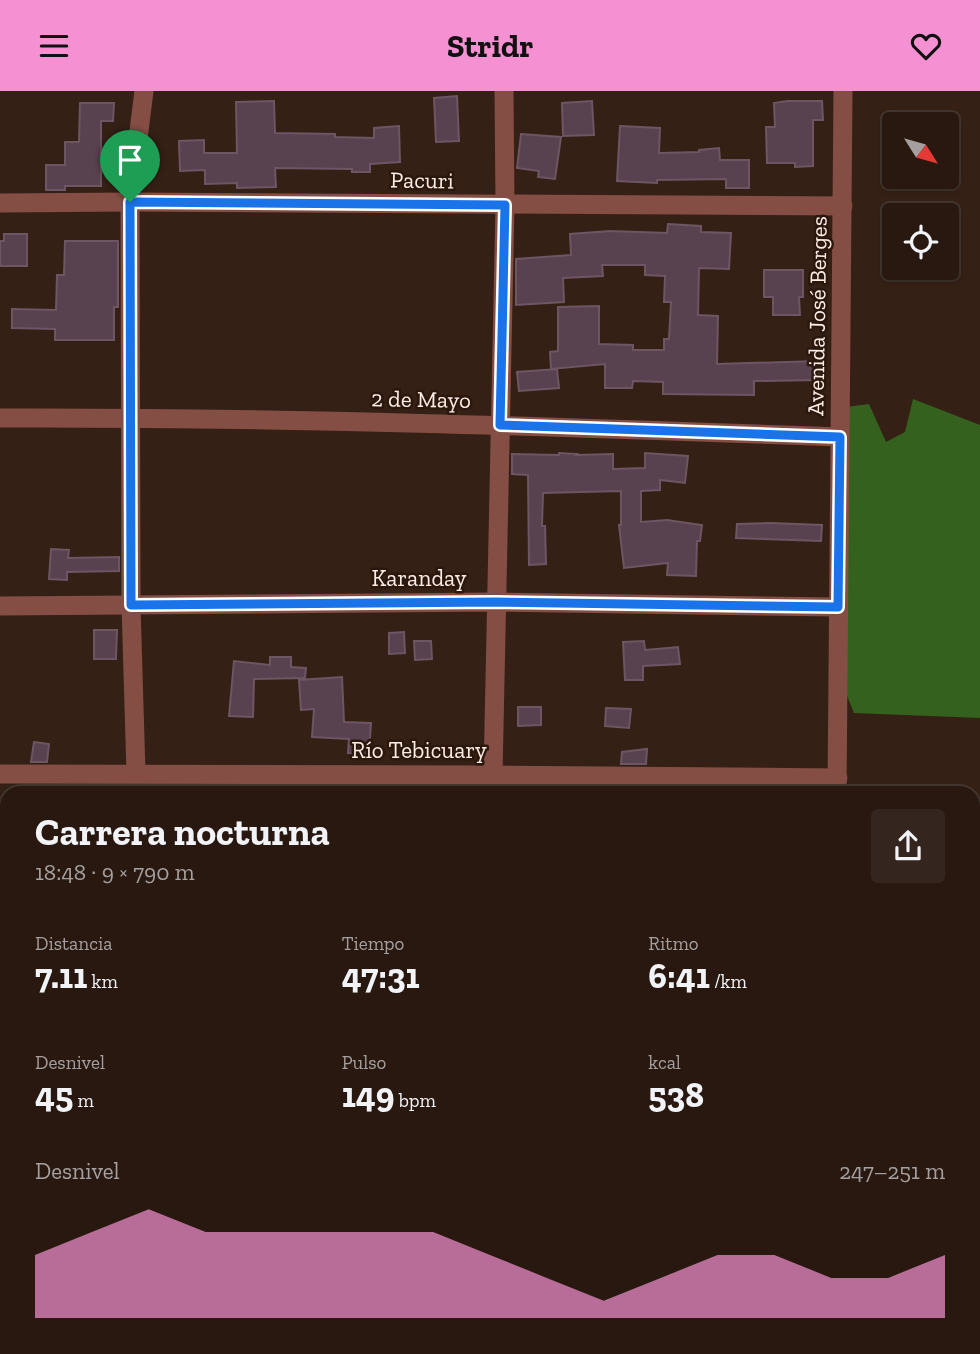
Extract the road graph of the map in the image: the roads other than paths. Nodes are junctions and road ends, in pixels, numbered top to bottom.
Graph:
1 (144, 91) edge
2 (504, 91) edge
3 (843, 91) edge
4 (130, 202) junction
5 (0, 203) edge
6 (505, 205) junction
7 (843, 206) junction
8 (0, 418) edge
9 (130, 418) junction
10 (500, 425) junction
11 (840, 437) junction
12 (495, 602) junction
13 (131, 605) junction
14 (0, 606) edge
15 (838, 607) junction
16 (136, 773) junction
17 (0, 775) edge
18 (493, 775) junction
19 (838, 786) edge

1 - 4 street
2 - 6 street
3 - 7 street, Avenida José Berges
4 - 5 street, Pacuri
4 - 6 street, Pacuri
4 - 9 street
6 - 7 street, Pacuri
6 - 10 street
7 - 11 street, Avenida José Berges
8 - 9 street, 2 de Mayo
9 - 10 street, 2 de Mayo
9 - 13 street
10 - 11 street, 2 de Mayo
10 - 12 street
11 - 15 street, Avenida José Berges
12 - 13 street, Karanday
12 - 15 street, Karanday
12 - 18 street
13 - 14 street, Karanday
13 - 16 street
15 - 19 street, Avenida José Berges
16 - 17 street, Río Tebicuary
16 - 18 street, Río Tebicuary
18 - 19 street, Río Tebicuary

